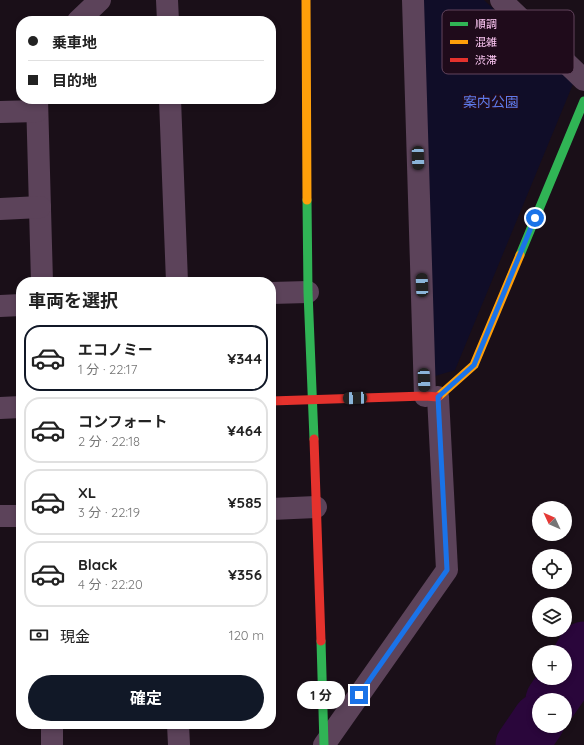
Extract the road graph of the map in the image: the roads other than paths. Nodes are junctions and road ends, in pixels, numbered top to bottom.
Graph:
1 (100, 0) edge
2 (167, 0) edge
3 (306, 0) edge
4 (413, 0) edge
5 (501, 0) edge
6 (511, 10) edge
7 (83, 16) edge
8 (168, 16) edge
9 (574, 70) edge
10 (584, 80) edge
11 (584, 101) edge
12 (170, 104) edge
13 (37, 105) edge
14 (0, 112) edge
15 (40, 207) junction
16 (0, 209) edge
17 (42, 277) edge
18 (177, 277) edge
19 (308, 292) junction
20 (276, 293) edge
21 (16, 305) edge
22 (0, 306) edge
23 (432, 396) junction
24 (313, 400) junction
25 (276, 401) edge
26 (16, 407) edge
27 (0, 408) edge
28 (316, 507) junction
29 (276, 509) edge
30 (0, 516) edge
31 (16, 516) edge
32 (52, 729) edge
33 (178, 729) edge
34 (52, 745) edge
35 (179, 745) edge
36 (324, 745) edge

1 - 7 street
2 - 8 street
3 - 19 street
4 - 23 street
5 - 6 street
9 - 10 street
11 - 23 street
12 - 18 street
13 - 14 street
13 - 15 street
15 - 16 street
15 - 17 street
19 - 20 street
19 - 24 street
21 - 22 street
23 - 24 street
23 - 36 street
24 - 25 street
24 - 28 street
26 - 27 street
28 - 29 street
28 - 36 street
30 - 31 street
32 - 34 street
33 - 35 street

